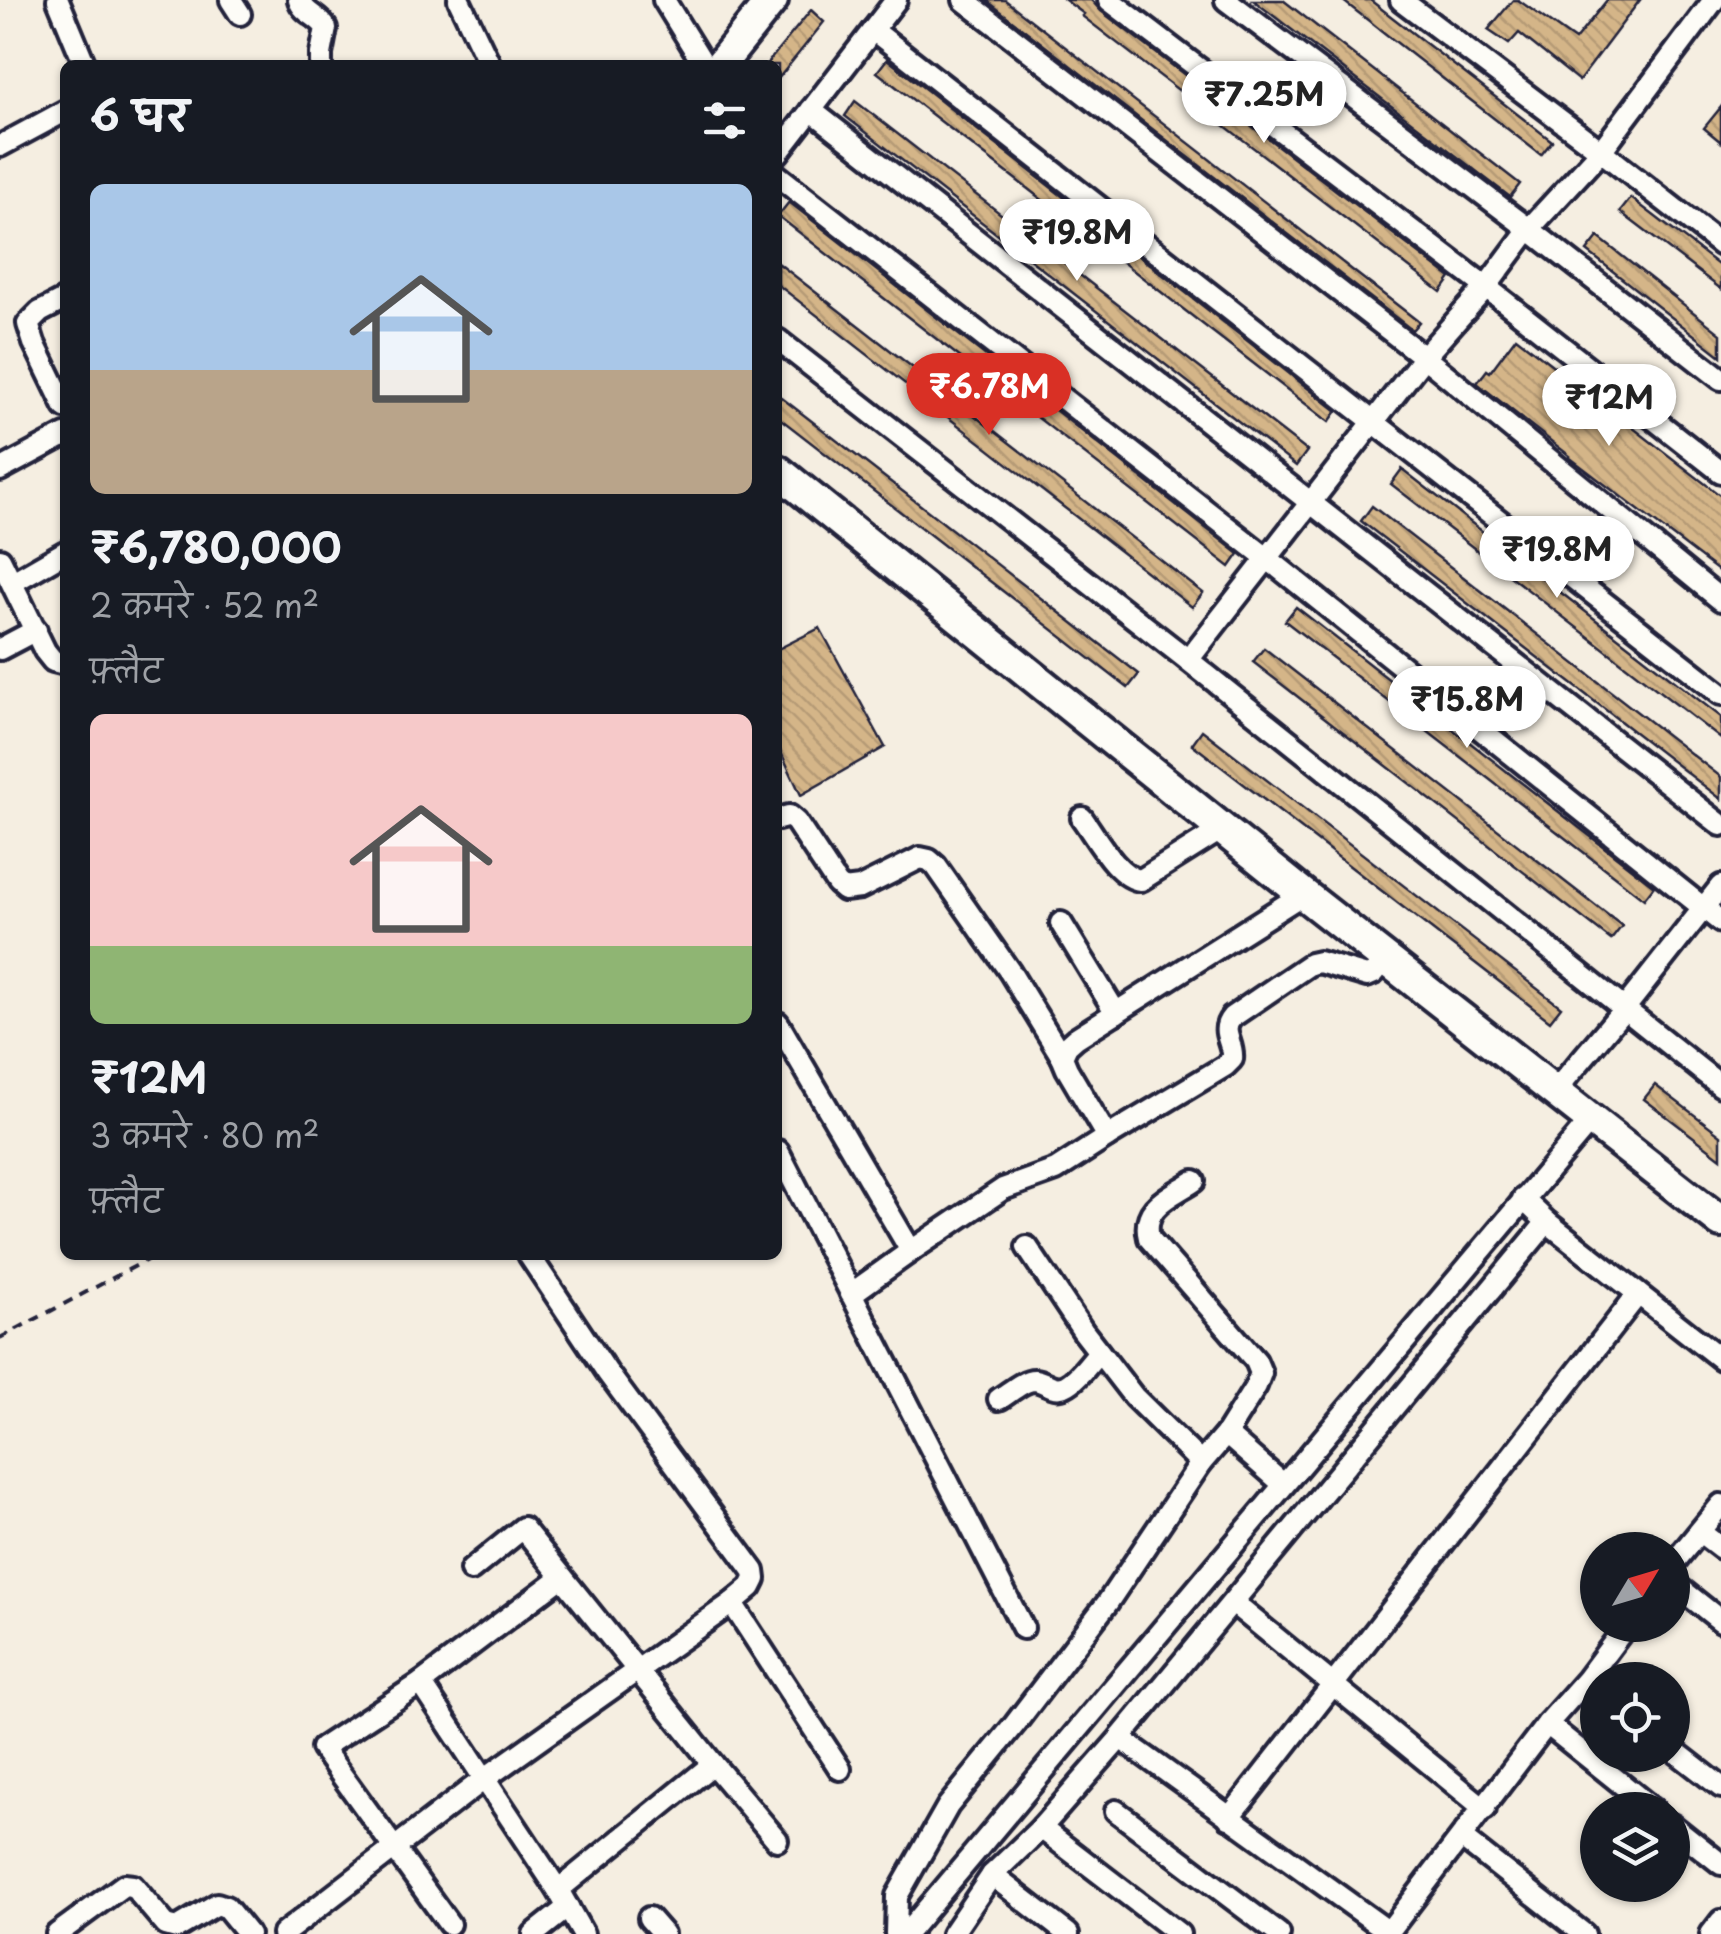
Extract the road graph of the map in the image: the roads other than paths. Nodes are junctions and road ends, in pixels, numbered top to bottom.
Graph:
1 (58, 0) edge
2 (299, 0) edge
3 (459, 0) edge
4 (664, 0) edge
5 (772, 0) edge
6 (896, 0) edge
7 (964, 0) edge
8 (1109, 0) edge
9 (1226, 0) edge
10 (1401, 0) edge
11 (1714, 0) edge
12 (873, 30) junction
13 (84, 60) edge
14 (321, 60) edge
15 (488, 60) edge
16 (701, 60) edge
17 (724, 60) edge
18 (812, 110) junction
19 (60, 114) edge
20 (0, 146) edge
21 (782, 148) edge
22 (1601, 151) junction
23 (782, 179) edge
24 (1530, 229) junction
25 (1721, 245) edge
26 (1486, 286) junction
27 (60, 302) edge
28 (782, 343) edge
29 (1424, 357) junction
30 (1721, 379) edge
31 (60, 397) edge
32 (1373, 420) junction
33 (60, 438) edge
34 (0, 470) edge
35 (1721, 472) edge
36 (782, 474) edge
37 (1312, 502) junction
38 (60, 555) edge
39 (1268, 559) junction
40 (0, 560) edge
41 (12, 582) junction
42 (1721, 600) edge
43 (36, 630) junction
44 (0, 649) edge
45 (1188, 660) junction
46 (60, 662) edge
47 (1721, 694) edge
48 (782, 818) edge
49 (1082, 818) dead end
50 (1721, 825) edge
51 (1222, 828) junction
52 (1721, 886) edge
53 (1303, 894) junction
54 (1704, 908) junction
55 (1721, 922) edge
56 (1061, 923) dead end
57 (1385, 958) junction
58 (1624, 1009) junction
59 (1116, 1013) junction
60 (782, 1030) edge
61 (1062, 1057) junction
62 (1721, 1086) edge
63 (1555, 1091) junction
64 (1591, 1120) junction
65 (1106, 1137) junction
66 (782, 1160) edge
67 (1194, 1182) dead end
68 (1523, 1199) junction
69 (1547, 1222) junction
70 (1721, 1222) edge
71 (1027, 1247) dead end
72 (912, 1251) junction
73 (532, 1260) edge
74 (851, 1294) junction
75 (1638, 1294) junction
76 (1099, 1352) junction
77 (1721, 1359) edge
78 (1000, 1400) dead end
79 (1226, 1434) junction
80 (1201, 1463) junction
81 (1283, 1484) junction
82 (1721, 1506) edge
83 (1700, 1532) junction
84 (1690, 1544) edge
85 (1721, 1548) edge
86 (471, 1570) dead end
87 (562, 1577) junction
88 (1690, 1596) edge
89 (732, 1603) junction
90 (1233, 1603) junction
91 (1721, 1621) edge
92 (1023, 1628) dead end
93 (637, 1671) junction
94 (421, 1683) junction
95 (1334, 1685) junction
96 (1580, 1695) edge
97 (1547, 1724) junction
98 (1120, 1738) junction
99 (1690, 1763) edge
100 (713, 1764) junction
101 (840, 1769) dead end
102 (484, 1779) junction
103 (1721, 1788) edge
104 (1632, 1792) edge
105 (1484, 1809) junction
106 (1116, 1811) dead end
107 (1229, 1818) junction
108 (1041, 1828) junction
109 (1462, 1838) junction
110 (1690, 1839) edge
111 (777, 1840) dead end
112 (394, 1849) junction
113 (1721, 1864) edge
114 (992, 1875) junction
115 (563, 1898) junction
116 (1721, 1921) edge
117 (449, 1924) dead end
118 (291, 1932) edge
119 (1388, 1933) edge
120 (57, 1934) edge
121 (248, 1934) edge
122 (534, 1934) edge
123 (583, 1934) edge
124 (896, 1934) edge
125 (906, 1934) edge
126 (952, 1934) edge
127 (1068, 1934) edge
128 (1180, 1934) edge
129 (1279, 1934) edge
130 (1584, 1934) edge
131 (1711, 1934) edge

1 - 13 street
2 - 14 street
3 - 15 street
4 - 16 street
5 - 17 street
6 - 12 street
7 - 29 street
8 - 26 street
9 - 24 street
10 - 22 street
11 - 22 street
12 - 18 street
12 - 32 street
18 - 21 street
18 - 37 street
19 - 20 street
22 - 24 street
22 - 25 street
23 - 39 street
24 - 26 street
24 - 30 street
26 - 29 street
26 - 35 street
27 - 31 street
28 - 45 street
29 - 32 street
29 - 42 street
32 - 37 street
32 - 47 street
33 - 34 street
36 - 51 street
37 - 39 street
37 - 50 street
38 - 41 street
39 - 45 street
39 - 54 street
40 - 41 street
41 - 43 street
43 - 44 street
43 - 46 street
45 - 58 street
48 - 61 street
49 - 51 street
51 - 53 street
52 - 54 street
53 - 57 street
53 - 59 street
54 - 55 street
54 - 58 street
56 - 59 street
57 - 63 street
57 - 65 street
58 - 62 street
58 - 63 street
59 - 61 street
60 - 72 street
61 - 65 street
63 - 64 street
64 - 68 street
64 - 70 street
65 - 72 street
66 - 74 street
67 - 79 street
68 - 69 street
68 - 81 street
69 - 75 street
69 - 90 street
71 - 76 street
72 - 74 street
73 - 89 street
74 - 92 street
75 - 77 street
75 - 95 street
76 - 78 street
76 - 80 street
79 - 80 street
79 - 81 street
80 - 124 street
81 - 125 street
82 - 83 street
83 - 84 street
83 - 85 street
86 - 87 street
87 - 93 street
87 - 94 street
88 - 91 street
89 - 93 street
89 - 101 street
90 - 95 street
90 - 98 street
93 - 100 street
93 - 102 street
94 - 102 street
94 - 112 street
95 - 105 street
95 - 107 street
96 - 97 street
97 - 104 street
97 - 105 street
98 - 107 street
98 - 108 street
99 - 103 street
100 - 111 street
100 - 115 street
102 - 112 street
102 - 115 street
105 - 109 street
106 - 129 street
107 - 119 street
108 - 114 street
108 - 128 street
109 - 119 street
109 - 130 street
110 - 113 street
112 - 117 street
112 - 118 street
114 - 126 street
114 - 127 street
115 - 122 street
115 - 123 street
116 - 131 street
120 - 121 street

